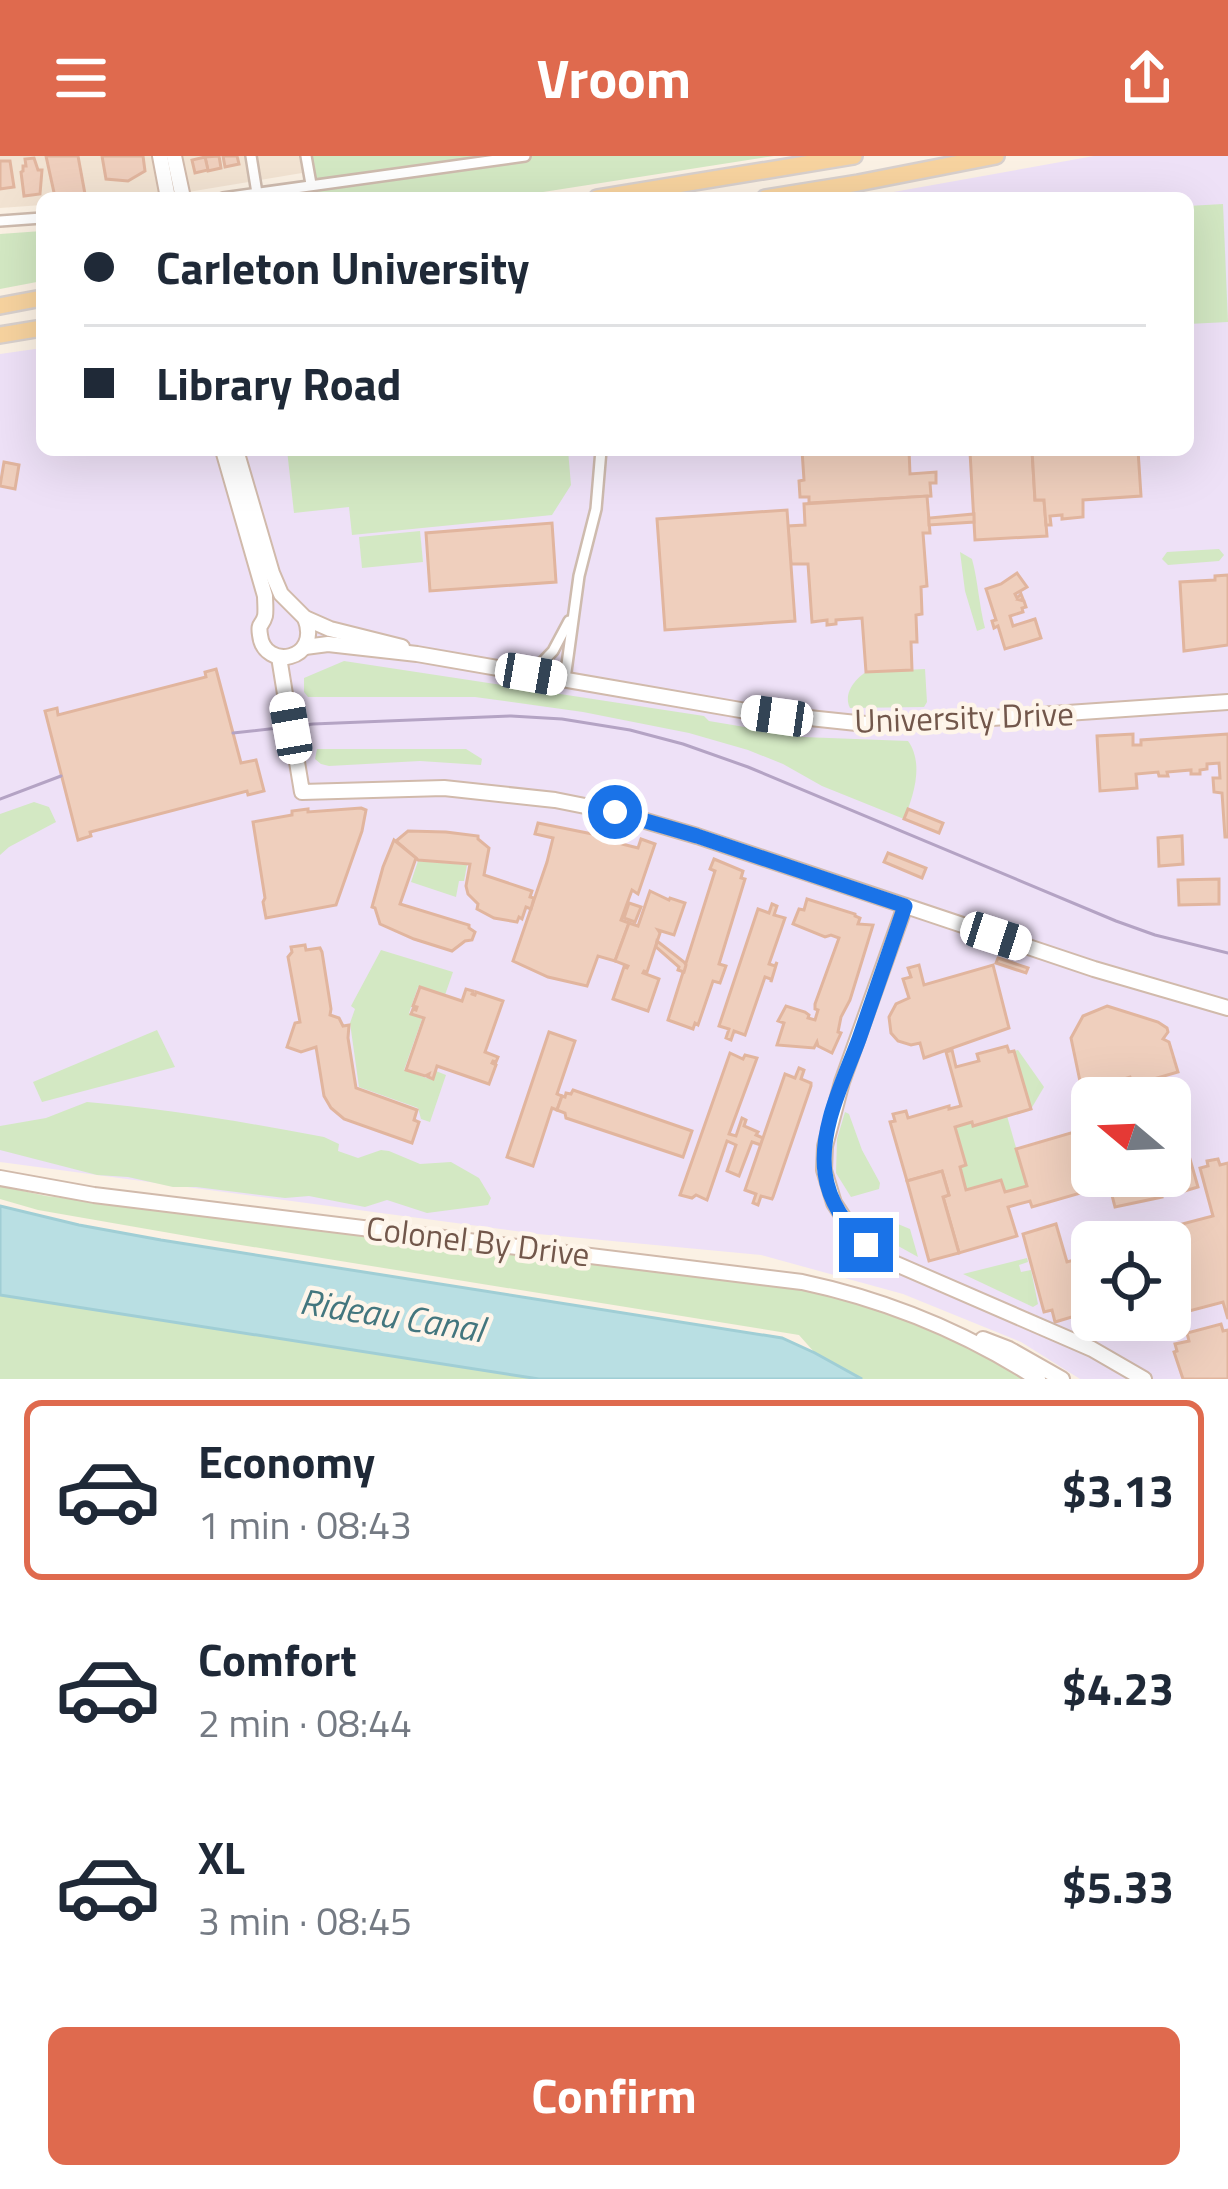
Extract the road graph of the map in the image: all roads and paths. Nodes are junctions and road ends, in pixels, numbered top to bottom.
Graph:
1 (160, 156) edge
2 (174, 156) edge
3 (251, 156) edge
4 (307, 156) edge
5 (525, 156) edge
6 (854, 156) edge
7 (996, 156) edge
8 (858, 183) junction
9 (311, 184) junction
10 (165, 192) edge
11 (182, 192) edge
12 (257, 192) edge
13 (263, 192) edge
14 (634, 192) edge
15 (802, 192) edge
16 (36, 218) edge
17 (0, 220) edge
18 (36, 299) edge
19 (0, 305) edge
20 (36, 332) edge
21 (0, 334) edge
22 (225, 456) edge
23 (238, 456) edge
24 (600, 456) edge
25 (576, 592) junction
26 (299, 614) junction
27 (265, 617) junction
28 (304, 647) junction
29 (417, 654) junction
30 (279, 657) junction
31 (531, 674) junction
32 (565, 679) junction
33 (1228, 702) edge
34 (905, 906) junction
35 (1228, 1008) edge
36 (0, 1178) edge
37 (950, 1329) junction
38 (1038, 1379) edge
39 (1062, 1379) edge
40 (1144, 1379) edge

1 - 10 street
2 - 11 street
3 - 12 street
4 - 9 street
5 - 9 street
6 - 8 street
6 - 14 main road
7 - 8 main road
8 - 15 main road
9 - 13 street
16 - 17 street
18 - 19 main road
20 - 21 main road
22 - 27 street
23 - 26 street
24 - 25 street
25 - 31 street
25 - 32 street
26 - 27 street
26 - 28 street
26 - 29 street, University Drive
27 - 30 street
28 - 29 street, University Drive
28 - 30 street
29 - 31 street, University Drive
30 - 34 street, bridge
31 - 32 street, University Drive
32 - 33 street, University Drive
34 - 35 street
34 - 40 street
36 - 37 street, Colonel By Drive
37 - 38 street, Colonel By Drive
37 - 39 street, Colonel By Drive

